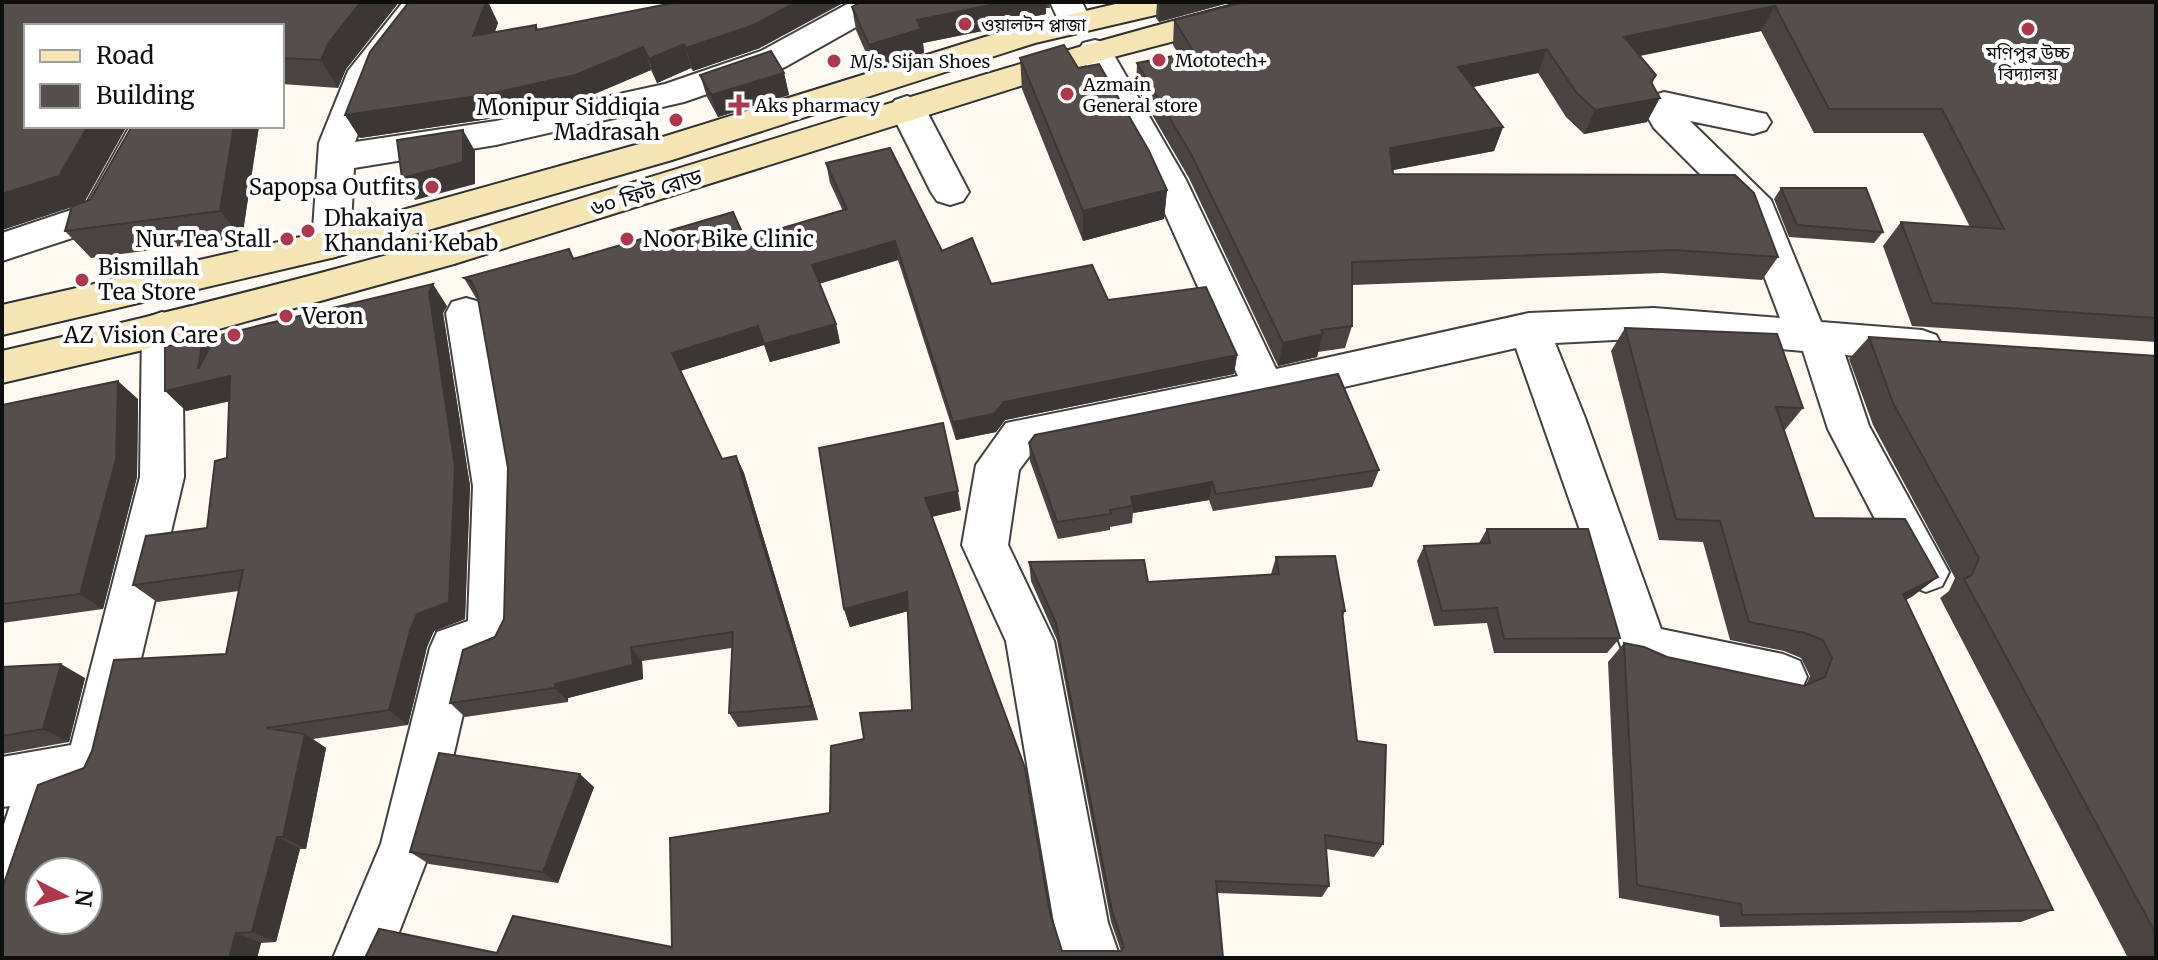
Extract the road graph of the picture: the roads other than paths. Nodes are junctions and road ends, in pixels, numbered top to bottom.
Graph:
1 (420, 2) edge
2 (876, 2) edge
3 (1167, 2) edge
4 (1285, 2) edge
5 (1078, 25) edge
6 (907, 108) junction
7 (1753, 122) dead end
8 (147, 128) edge
9 (335, 158) junction
10 (950, 192) dead end
11 (331, 244) junction
12 (2, 247) edge
13 (466, 313) dead end
14 (2, 320) edge
15 (162, 328) junction
16 (1529, 329) junction
17 (1813, 338) junction
18 (1957, 348) edge
19 (2, 367) edge
20 (1264, 388) junction
21 (1929, 579) edge
22 (1783, 677) dead end
23 (24, 779) edge
24 (2, 909) edge
25 (361, 958) edge
26 (1092, 958) edge

1 - 9 street
2 - 9 street
3 - 5 street, ৬০ ফিট রোড
4 - 5 street, ৬০ ফিট রোড
5 - 6 street, ৬০ ফিট রোড
5 - 11 street, ৬০ ফিট রোড
5 - 20 street
6 - 10 street
6 - 15 street, ৬০ ফিট রোড
7 - 17 street
8 - 12 street
9 - 11 street
11 - 14 street, ৬০ ফিট রোড
13 - 25 street
15 - 19 street, ৬০ ফিট রোড
15 - 23 street
16 - 17 street
16 - 20 street
16 - 22 street
17 - 18 street
17 - 21 street
20 - 26 street
23 - 24 street

